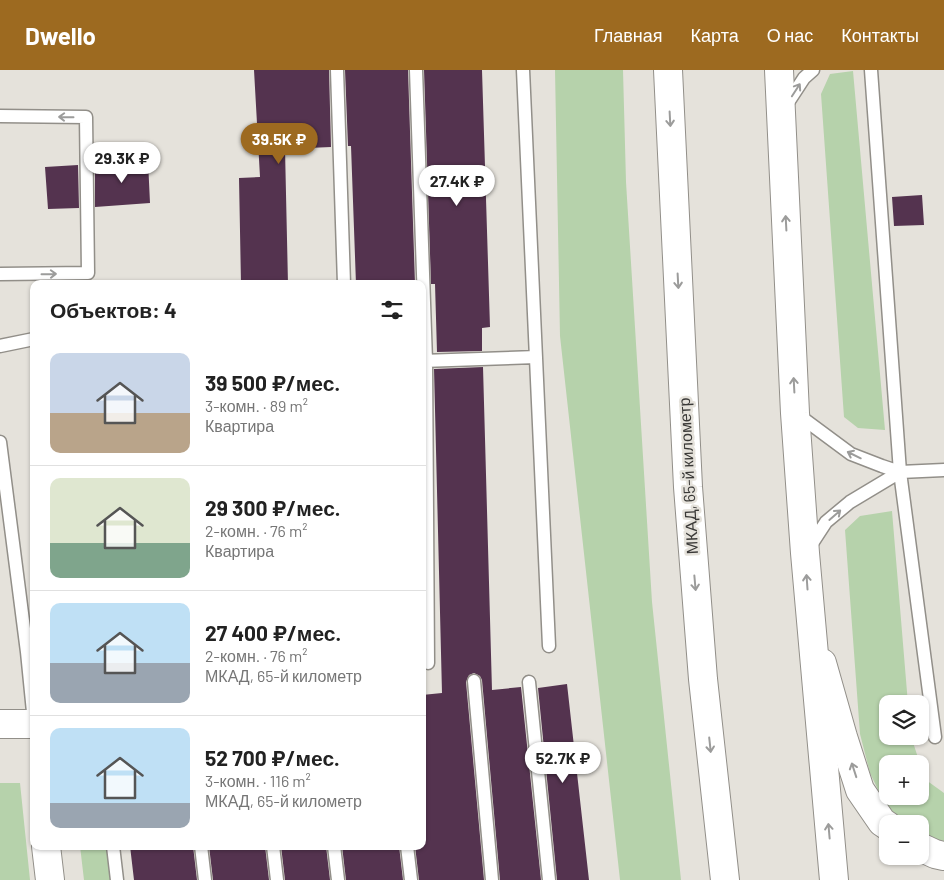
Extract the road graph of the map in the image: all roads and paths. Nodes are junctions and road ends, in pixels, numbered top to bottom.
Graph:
1 (337, 70) edge
2 (416, 70) edge
3 (523, 70) edge
4 (668, 70) edge
5 (779, 70) edge
6 (813, 70) edge
7 (871, 70) edge
8 (781, 113) junction
9 (0, 116) edge
10 (0, 274) edge
11 (344, 280) edge
12 (422, 280) edge
13 (30, 340) edge
14 (0, 346) edge
15 (536, 357) junction
16 (426, 361) edge
17 (795, 413) junction
18 (0, 442) edge
19 (944, 470) edge
20 (900, 472) junction
21 (426, 512) edge
22 (805, 553) junction
23 (810, 622) junction
24 (549, 646) dead end
25 (428, 663) dead end
26 (474, 681) dead end
27 (30, 682) edge
28 (529, 682) dead end
29 (30, 723) edge
30 (0, 724) edge
31 (935, 737) dead end
32 (879, 818) edge
33 (46, 850) edge
34 (113, 850) edge
35 (201, 850) edge
36 (273, 850) edge
37 (334, 850) edge
38 (407, 850) edge
39 (929, 851) edge
40 (944, 856) edge
41 (50, 880) edge
42 (117, 880) edge
43 (205, 880) edge
44 (277, 880) edge
45 (338, 880) edge
46 (410, 880) edge
47 (492, 880) edge
48 (549, 880) edge
49 (725, 880) edge
50 (834, 880) edge

1 - 11 lane
2 - 12 lane
3 - 15 lane
4 -> 49 main road, МКАД, 65-й километр
5 - 8 main road
8 -> 6 lane
7 - 20 lane
17 -> 8 main road
10 -> 9 lane
13 - 14 lane
15 - 16 lane
15 - 24 lane
20 -> 17 lane
17 - 22 main road
18 - 27 lane
19 - 20 lane
22 -> 20 lane
20 - 31 lane
21 - 25 lane
23 -> 22 main road
32 -> 23 main road
50 -> 23 main road
26 - 47 lane
28 - 48 lane
29 - 30 main road
33 - 41 main road
34 - 42 lane
35 - 43 lane
36 - 44 lane
37 - 45 lane
38 - 46 lane
39 - 40 main road

